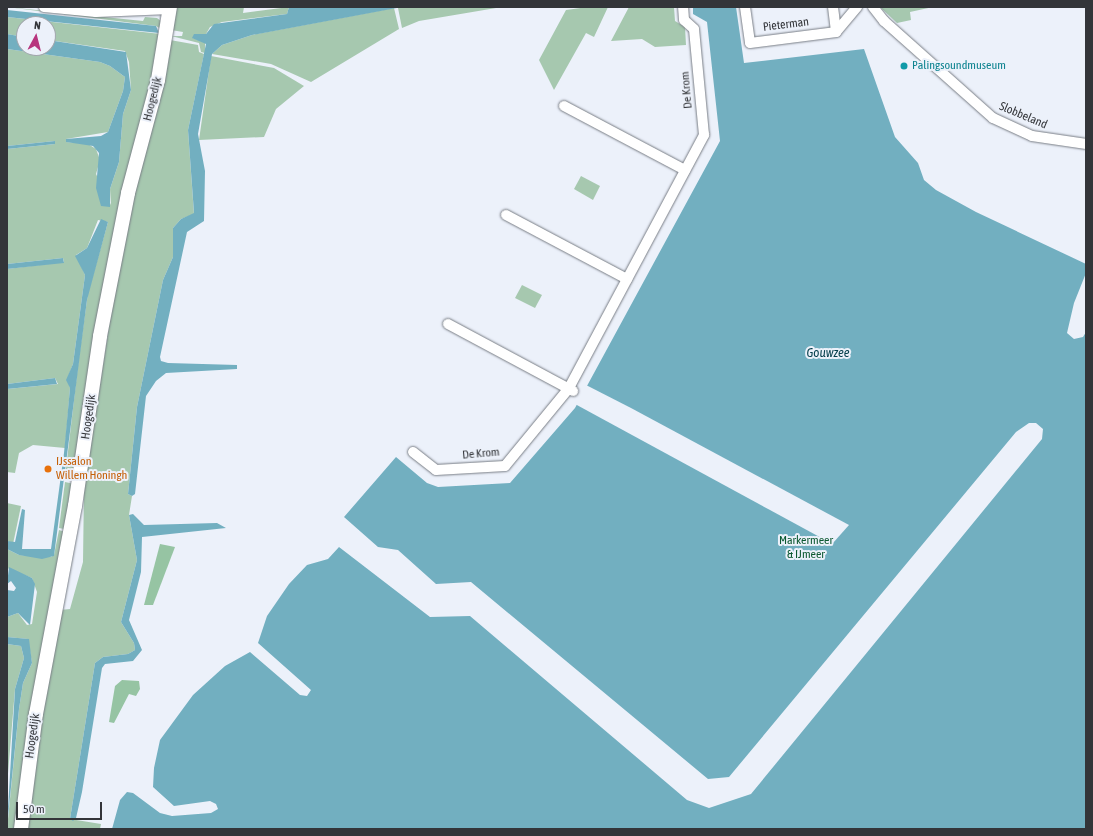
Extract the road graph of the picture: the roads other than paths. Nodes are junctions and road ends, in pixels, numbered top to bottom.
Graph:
1 (44, 7) edge
2 (683, 7) edge
3 (745, 7) edge
4 (833, 7) edge
5 (857, 7) edge
6 (873, 7) edge
7 (170, 8) edge
8 (836, 32) junction
9 (564, 106) dead end
10 (1086, 144) edge
11 (685, 170) junction
12 (506, 215) dead end
13 (627, 278) junction
14 (448, 324) dead end
15 (571, 390) junction
16 (413, 452) dead end
17 (21, 829) edge

1 - 7 street
2 - 11 street, De Krom
3 - 8 street, Pieterman
4 - 8 street
5 - 8 street
6 - 10 street, Slobbeland
7 - 17 street, Hoogedijk
9 - 11 street
11 - 13 street, De Krom
12 - 13 street
13 - 15 street, De Krom
14 - 15 street
15 - 16 street, De Krom

